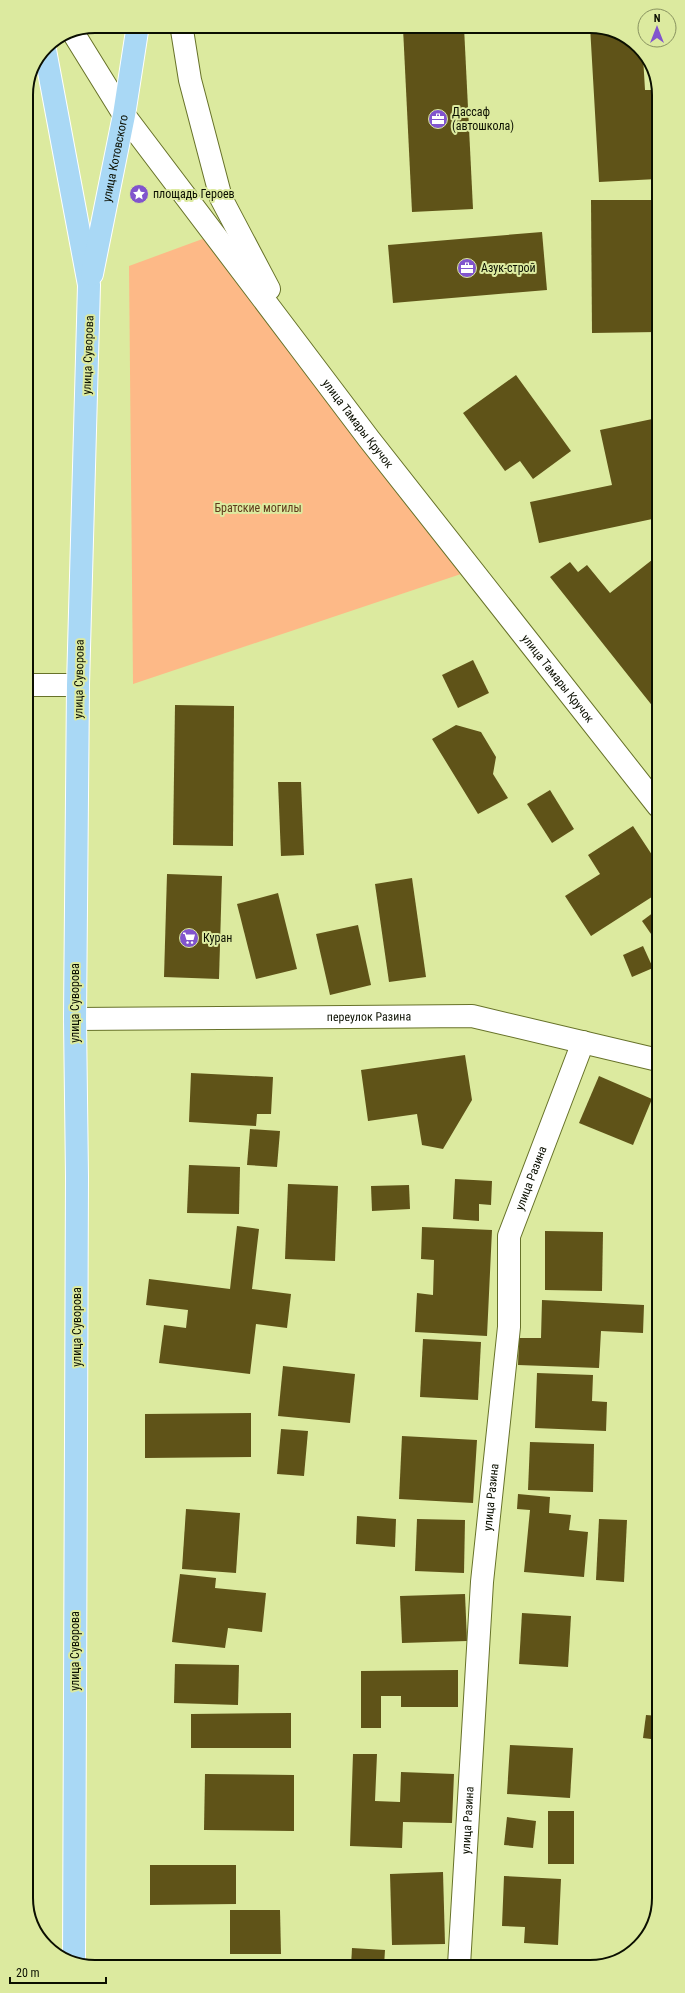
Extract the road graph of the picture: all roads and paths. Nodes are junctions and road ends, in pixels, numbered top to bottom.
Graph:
1 (137, 33) edge
2 (182, 33) edge
3 (75, 37) edge
4 (46, 57) edge
5 (124, 116) junction
6 (89, 285) junction
7 (298, 345) junction
8 (33, 685) edge
9 (78, 685) junction
10 (652, 798) edge
11 (75, 1019) junction
12 (583, 1042) junction
13 (652, 1059) edge
14 (74, 1956) edge
15 (459, 1960) edge

1 - 5 main road, улица Котовского
2 - 7 street
3 - 5 street, улица Тамары Кручок
4 - 6 main road, улица Суворова
5 - 6 main road, улица Котовского
5 - 7 street, улица Тамары Кручок
6 - 9 main road, улица Суворова
7 - 10 street, улица Тамары Кручок
8 - 9 street
9 - 11 main road, улица Суворова
11 - 12 street, переулок Разина
11 - 14 main road, улица Суворова
12 - 13 street, переулок Разина
12 - 15 street, улица Разина

